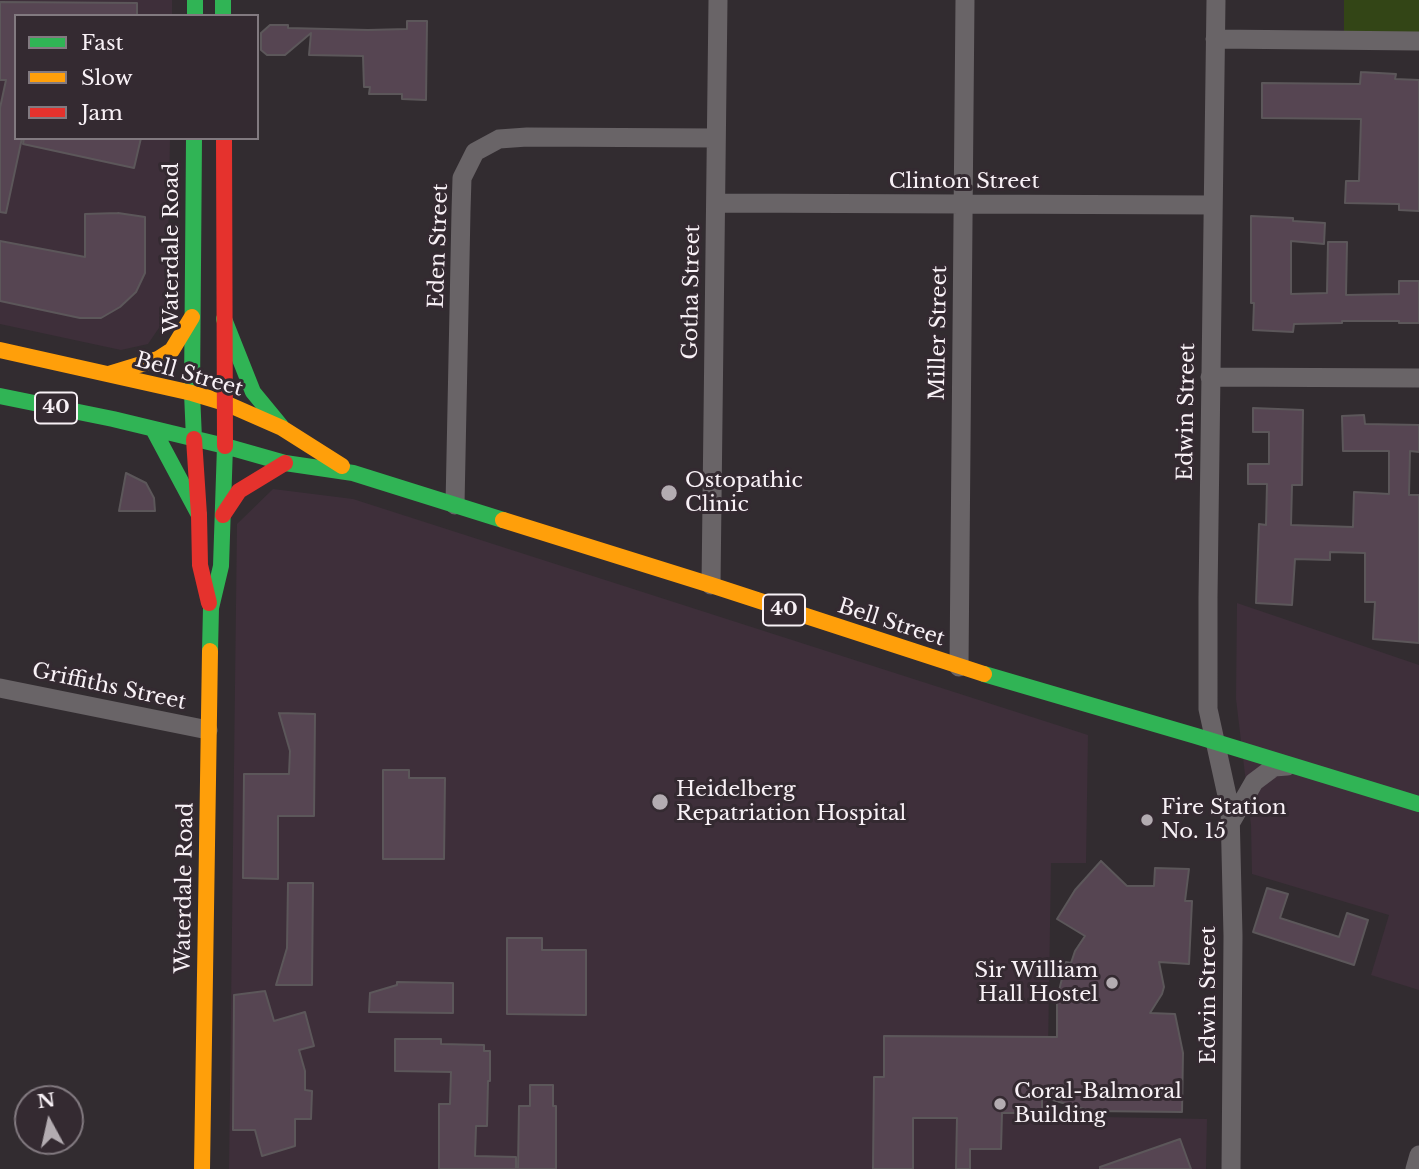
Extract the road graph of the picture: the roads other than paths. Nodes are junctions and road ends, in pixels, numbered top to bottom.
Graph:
1 (718, 0) edge
2 (965, 0) edge
3 (1216, 0) edge
4 (1215, 38) junction
5 (1419, 41) edge
6 (716, 138) junction
7 (194, 140) edge
8 (223, 140) edge
9 (716, 203) junction
10 (963, 204) junction
11 (1213, 205) junction
12 (192, 317) junction
13 (224, 319) junction
14 (0, 350) edge
15 (109, 374) junction
16 (1210, 377) junction
17 (1419, 379) edge
18 (192, 393) junction
19 (0, 397) edge
20 (225, 403) junction
21 (282, 428) junction
22 (153, 429) junction
23 (194, 439) junction
24 (225, 446) junction
25 (285, 463) junction
26 (353, 473) junction
27 (455, 505) junction
28 (199, 515) junction
29 (222, 515) junction
30 (711, 585) junction
31 (211, 608) junction
32 (959, 667) junction
33 (0, 688) edge
34 (208, 730) junction
35 (1217, 743) junction
36 (1291, 765) junction
37 (1419, 804) edge
38 (1231, 822) junction
39 (1419, 1155) edge
40 (202, 1169) edge
41 (1231, 1169) edge
42 (1415, 1169) edge

1 - 6 street, Gotha Street
2 - 10 street, Miller Street
3 - 4 street, Edwin Street
4 - 5 street
4 - 11 street, Edwin Street
6 - 9 street, Gotha Street
6 - 27 street, Eden Street
7 - 12 main road, Waterdale Road
8 - 13 main road, Waterdale Road
9 - 10 street, Clinton Street
9 - 30 street, Gotha Street
10 - 11 street, Clinton Street
10 - 32 street, Miller Street
11 - 16 street, Edwin Street
12 - 15 main road
12 - 18 main road, Waterdale Road
13 - 20 main road, Waterdale Road
13 - 21 main road
14 - 15 main road, Bell Street / 40
15 - 18 main road, Bell Street / 40
16 - 17 street
16 - 35 street, Edwin Street
18 - 20 main road, Bell Street / 40
18 - 23 main road, Waterdale Road
19 - 22 main road, Bell Street / 40
20 - 21 main road, Bell Street / 40
20 - 24 main road, Waterdale Road
21 - 26 main road, Bell Street / 40
22 - 23 main road, Bell Street / 40
22 - 28 main road
23 - 24 main road, Bell Street / 40
23 - 28 main road, Waterdale Road
24 - 25 main road, Bell Street / 40
24 - 29 main road, Waterdale Road
25 - 26 main road, Bell Street / 40
25 - 29 main road
26 - 27 main road, Bell Street / 40
27 - 30 main road, Bell Street / 40
28 - 31 main road, Waterdale Road
29 - 31 main road, Waterdale Road
30 - 32 main road, Bell Street / 40
31 - 34 main road, Waterdale Road
32 - 35 main road, Bell Street / 40
33 - 34 street, Griffiths Street
34 - 40 main road, Waterdale Road
35 - 36 main road, Bell Street / 40
35 - 38 street, Edwin Street
36 - 37 main road, Bell Street / 40
36 - 38 street
38 - 41 street, Edwin Street
39 - 42 street

